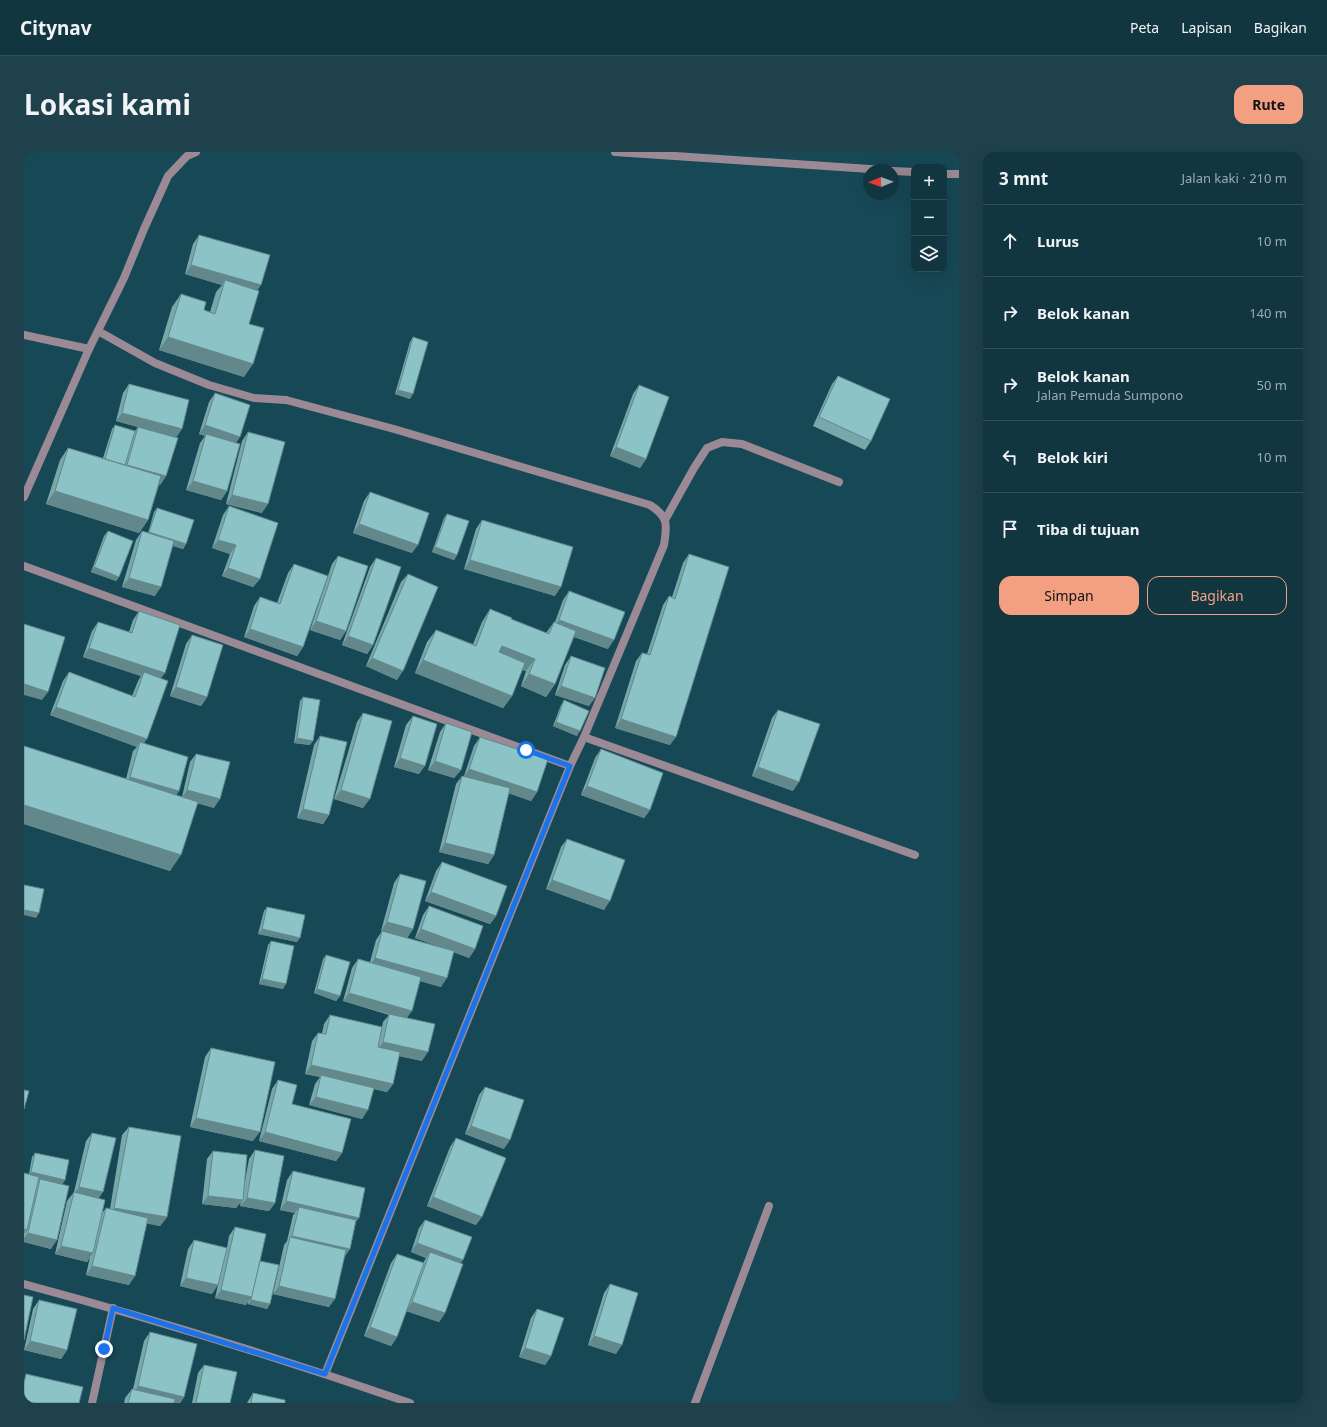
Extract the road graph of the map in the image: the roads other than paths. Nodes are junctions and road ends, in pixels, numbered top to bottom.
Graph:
1 (196, 152) edge
2 (615, 152) edge
3 (863, 169) edge
4 (899, 171) edge
5 (911, 172) edge
6 (947, 174) edge
7 (959, 174) edge
8 (98, 331) junction
9 (24, 335) edge
10 (89, 349) junction
11 (838, 482) dead end
12 (24, 497) edge
13 (665, 520) junction
14 (24, 566) edge
15 (584, 737) junction
16 (570, 766) junction
17 (915, 855) dead end
18 (769, 1206) dead end
19 (24, 1284) edge
20 (113, 1308) junction
21 (325, 1374) junction
22 (92, 1403) edge
23 (410, 1403) edge
24 (696, 1403) edge

1 - 8 street
2 - 3 street
4 - 5 street
6 - 7 street
8 - 10 street
8 - 13 street
9 - 10 street
10 - 12 street
11 - 13 street
13 - 15 street
14 - 16 street
15 - 16 street
15 - 17 street
16 - 21 street
18 - 24 street
19 - 20 street
20 - 21 street
20 - 22 street
21 - 23 street

